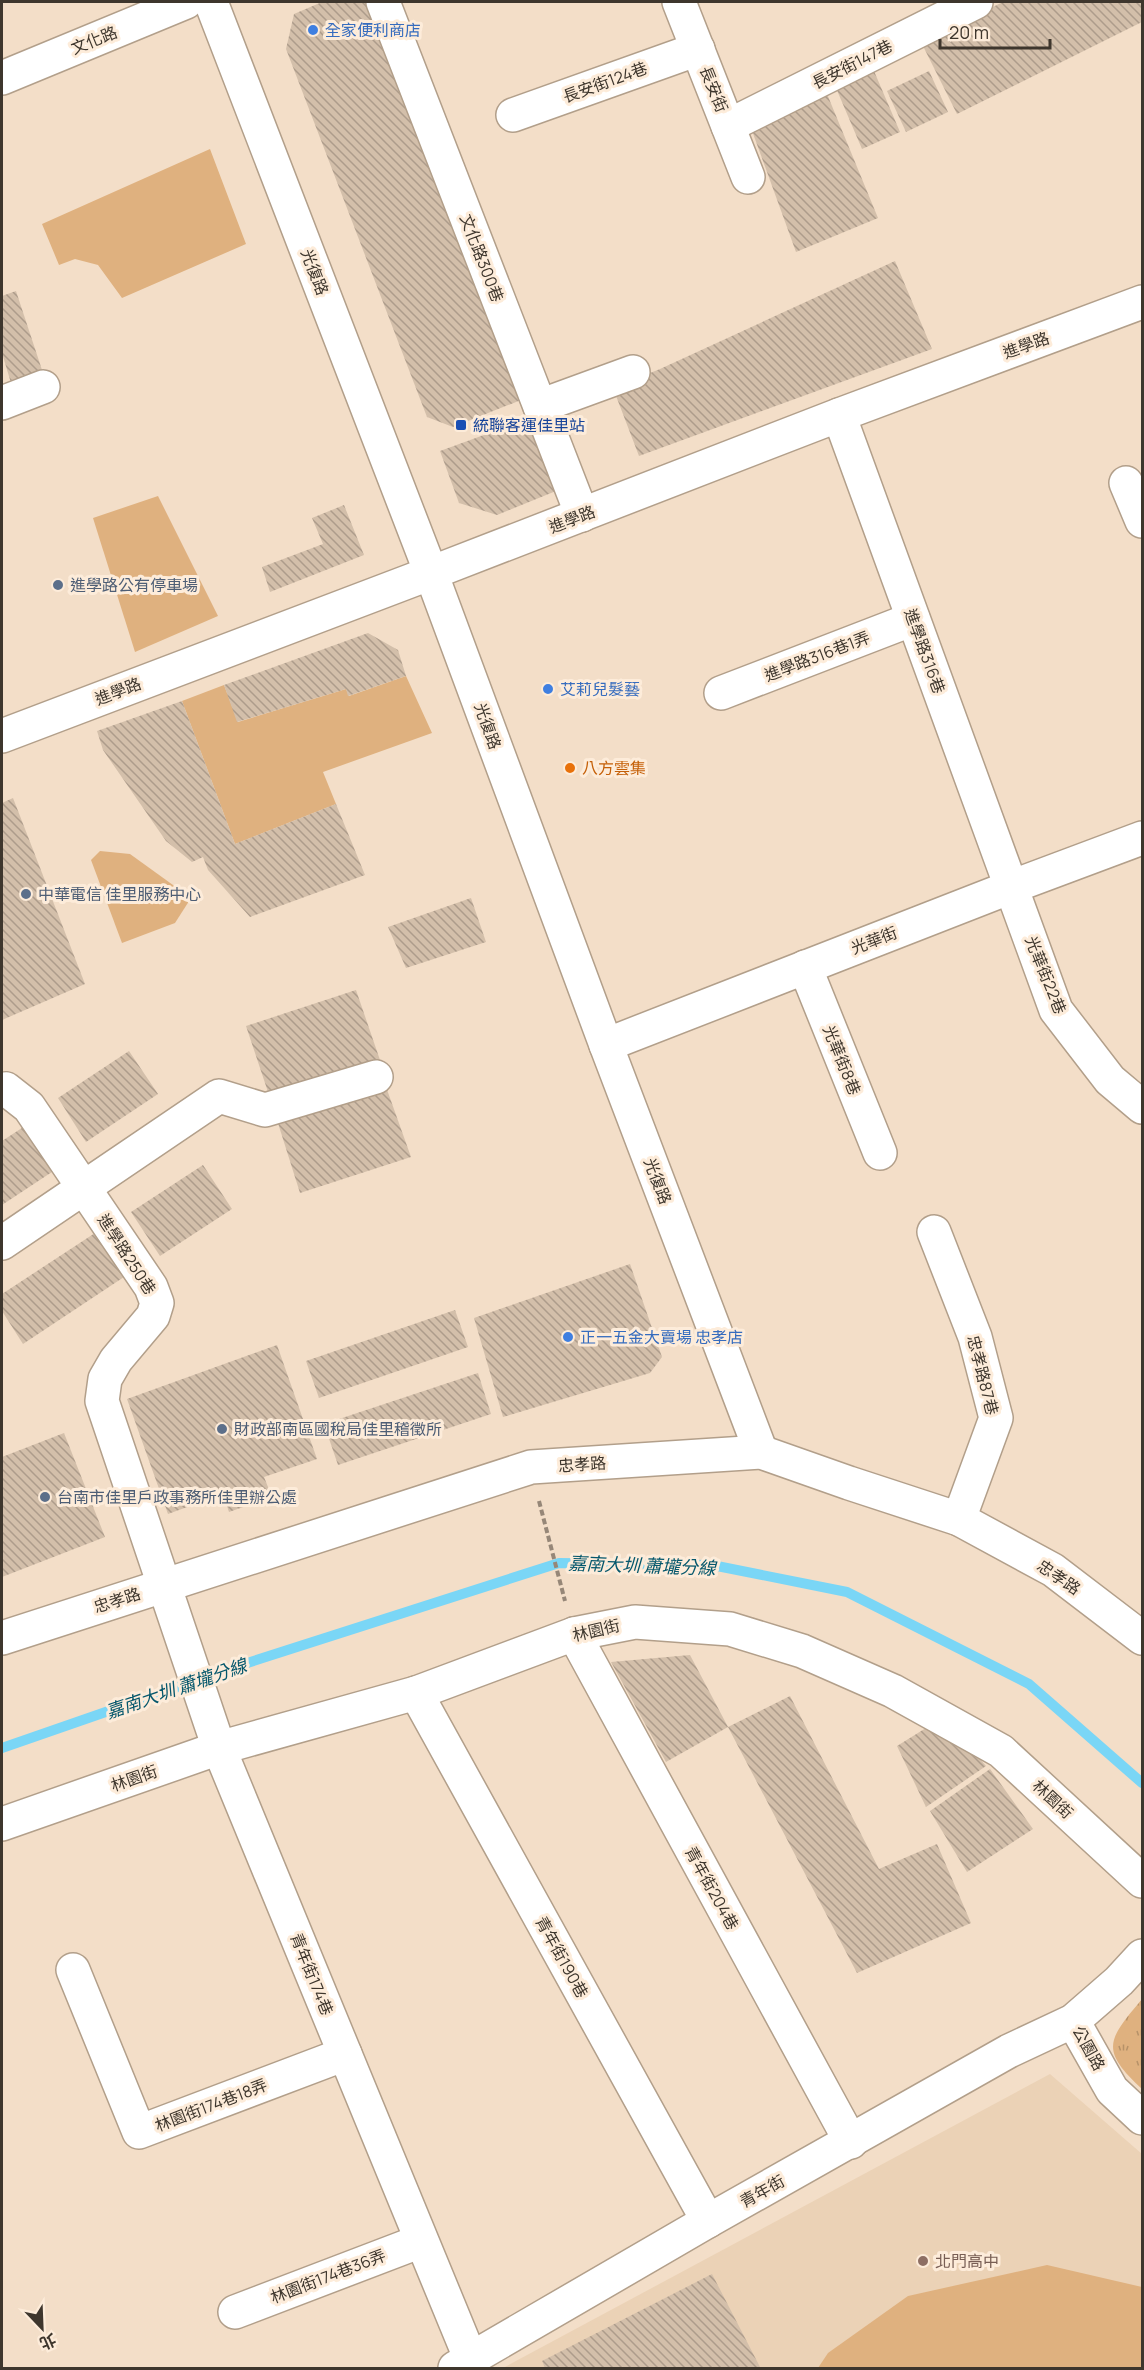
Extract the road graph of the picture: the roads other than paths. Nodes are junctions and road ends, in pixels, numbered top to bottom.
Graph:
1 (186, 2) edge
2 (210, 2) edge
3 (382, 2) edge
4 (679, 2) edge
5 (976, 2) edge
6 (698, 49) junction
7 (2, 78) edge
8 (513, 115) dead end
9 (728, 126) junction
10 (748, 177) dead end
11 (1143, 302) edge
12 (633, 372) dead end
13 (43, 387) dead end
14 (2, 403) edge
15 (540, 406) junction
16 (839, 415) junction
17 (1126, 483) dead end
18 (582, 515) junction
19 (1143, 521) edge
20 (431, 573) junction
21 (913, 619) junction
22 (721, 693) dead end
23 (2, 736) edge
24 (1143, 838) edge
25 (1011, 887) junction
26 (805, 967) junction
27 (606, 1045) junction
28 (376, 1077) dead end
29 (2, 1091) edge
30 (1143, 1107) edge
31 (879, 1153) dead end
32 (84, 1189) junction
33 (934, 1232) dead end
34 (2, 1243) edge
35 (761, 1452) junction
36 (959, 1519) junction
37 (163, 1584) junction
38 (574, 1634) junction
39 (2, 1638) edge
40 (1143, 1638) edge
41 (417, 1693) junction
42 (219, 1748) junction
43 (2, 1824) edge
44 (1143, 1881) edge
45 (1143, 1956) edge
46 (73, 1970) dead end
47 (1073, 2021) junction
48 (345, 2054) junction
49 (1143, 2118) edge
50 (851, 2142) junction
51 (708, 2221) junction
52 (422, 2241) junction
53 (235, 2312) dead end
54 (463, 2364) edge

1 - 7 street, 文化路
2 - 20 street, 光復路
3 - 15 street, 文化路300巷
4 - 6 street, 長安街
5 - 9 street, 長安街147巷
6 - 8 street, 長安街124巷
6 - 9 street, 長安街
9 - 10 street, 長安街
11 - 16 street, 進學路
12 - 15 street
13 - 14 street
15 - 18 street, 文化路300巷
16 - 18 street, 進學路
16 - 21 street, 進學路316巷
17 - 19 street
18 - 20 street, 進學路
20 - 23 street, 進學路
20 - 27 street, 光復路
21 - 22 street, 進學路316巷1弄
21 - 25 street, 進學路316巷
24 - 25 street, 光華街
25 - 26 street, 光華街
25 - 30 street, 光華街22巷
26 - 27 street, 光華街
26 - 31 street, 光華街8巷
27 - 35 street, 光復路
28 - 32 street
29 - 32 street, 進學路250巷
32 - 34 street
32 - 37 street, 進學路250巷
33 - 36 street, 忠孝路87巷
35 - 36 street, 忠孝路
35 - 37 street, 忠孝路
36 - 40 street, 忠孝路
37 - 39 street, 忠孝路
37 - 42 street, 青年街174巷
38 - 41 street, 林園街
38 - 44 street, 林園街
38 - 50 street, 青年街204巷
41 - 42 street, 林園街
41 - 51 street, 青年街190巷
42 - 43 street, 林園街
42 - 48 street, 青年街174巷
45 - 47 street, 公園路
46 - 48 street, 林園街174巷18弄
47 - 49 street, 公園路
47 - 50 street, 青年街
48 - 52 street, 青年街174巷
50 - 51 street, 青年街
51 - 54 street, 青年街
52 - 53 street, 林園街174巷36弄
52 - 54 street, 青年街174巷

